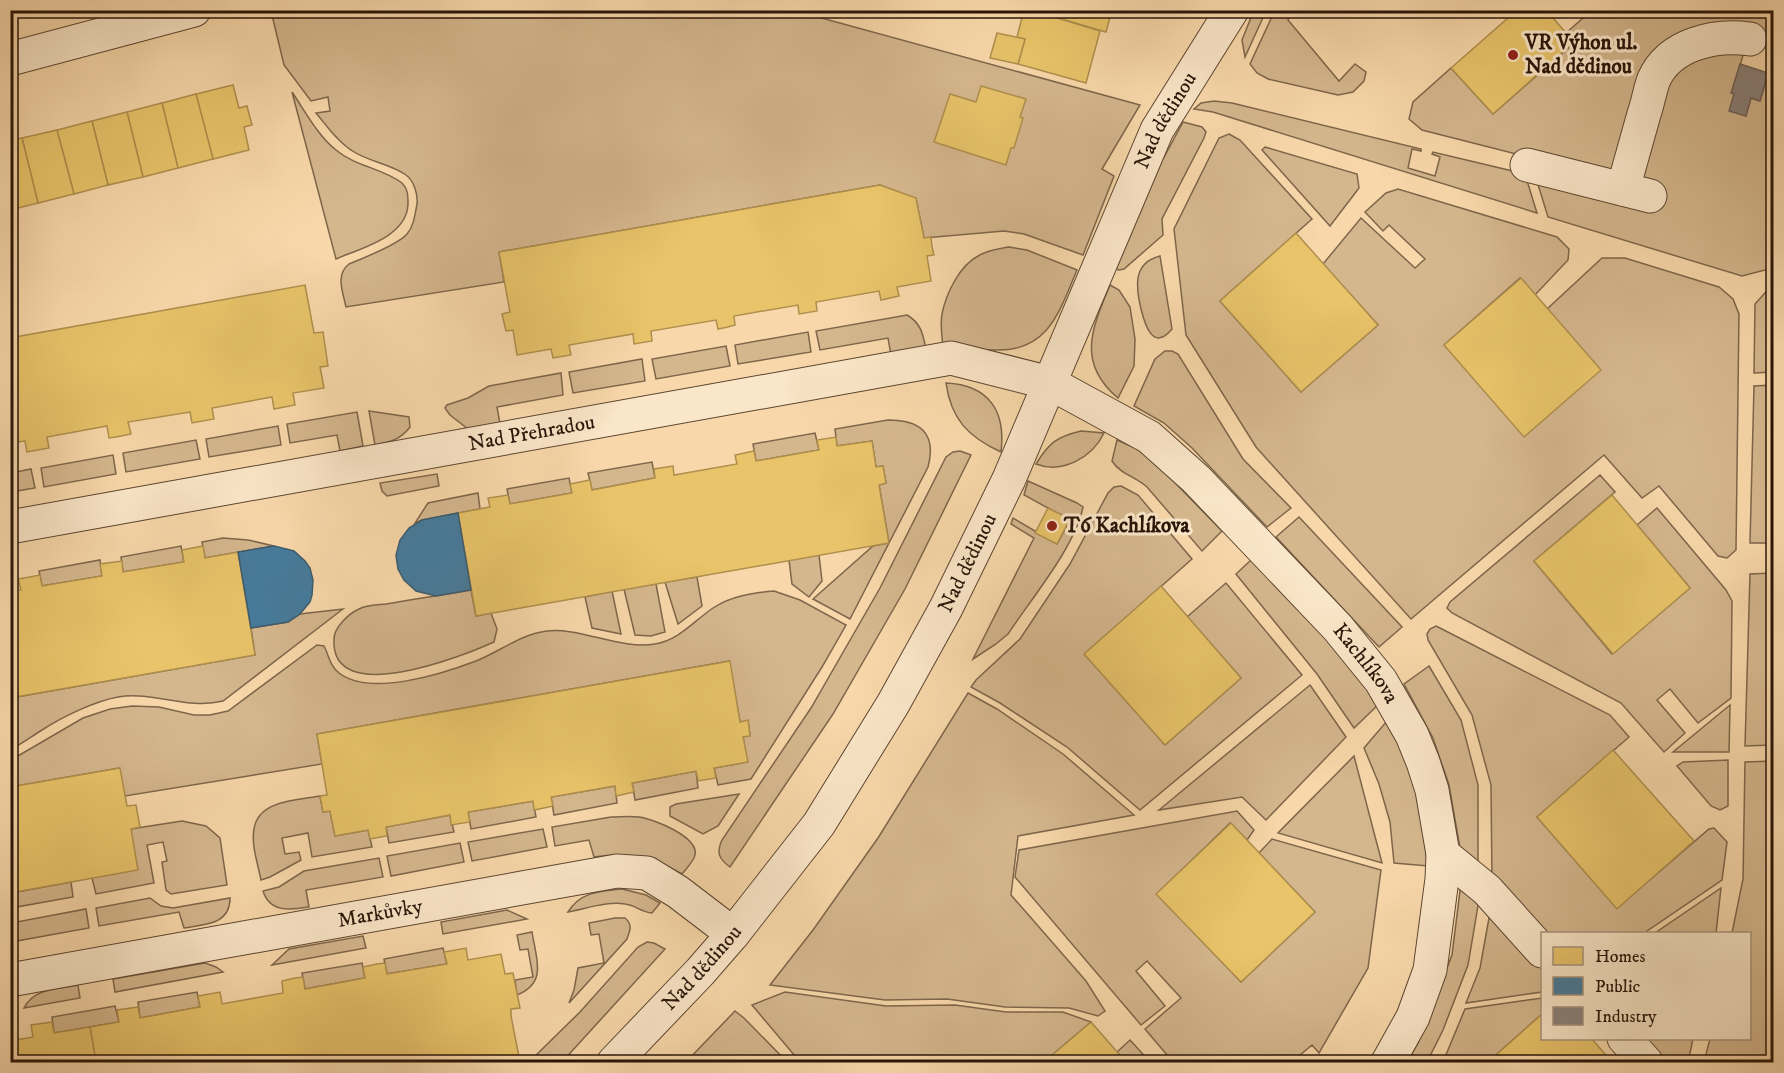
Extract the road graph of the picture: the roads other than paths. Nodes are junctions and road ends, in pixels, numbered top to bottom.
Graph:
1 (194, 10) edge
2 (1232, 10) edge
3 (1750, 39) dead end
4 (10, 59) edge
5 (1527, 165) dead end
6 (1050, 383) junction
7 (10, 526) edge
8 (1443, 854) junction
9 (733, 934) junction
10 (1541, 950) edge
11 (10, 980) edge
12 (1626, 1040) edge
13 (614, 1062) edge
14 (1388, 1062) edge
15 (1646, 1062) edge

1 - 4 street
2 - 6 street, Nad dědinou
3 - 5 street
6 - 7 street, Nad Přehradou
6 - 8 street, Kachlíkova
6 - 9 street, Nad dědinou
8 - 10 street
8 - 14 street, Kachlíkova
9 - 11 street, Markůvky
9 - 13 street, Nad dědinou
12 - 15 street

